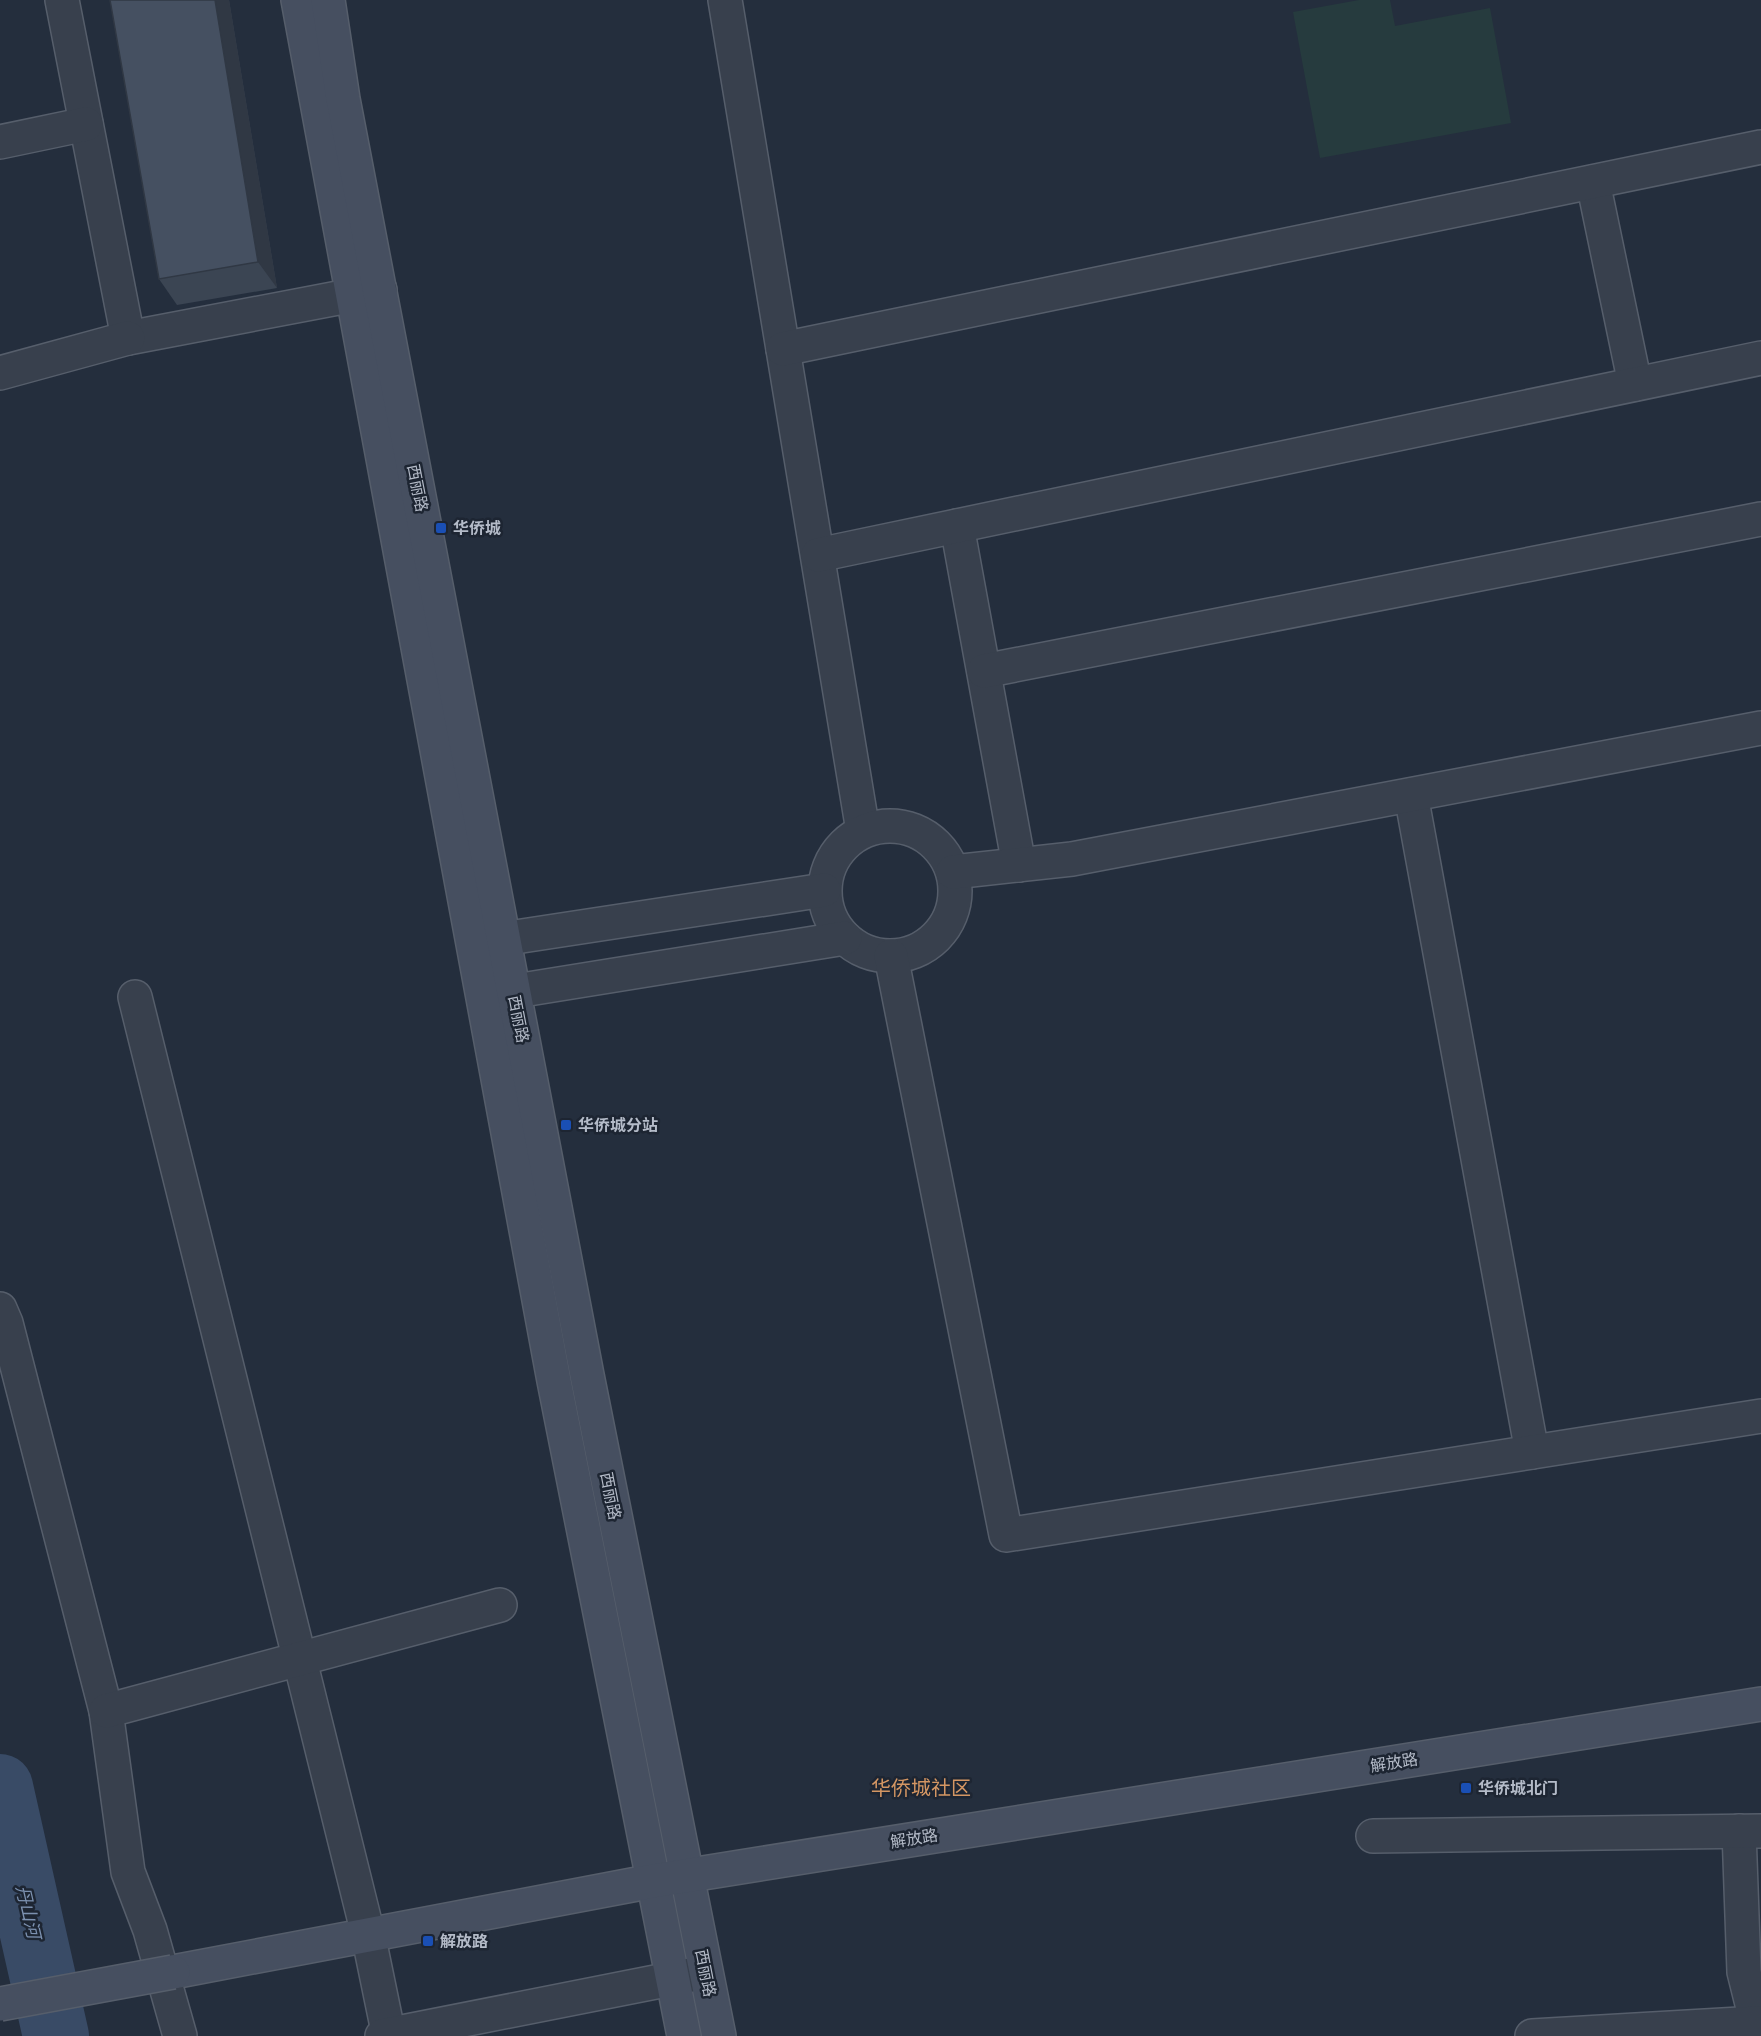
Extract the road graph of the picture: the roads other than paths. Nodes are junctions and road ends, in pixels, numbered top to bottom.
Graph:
1 (62, 0) edge
2 (298, 0) edge
3 (328, 0) edge
4 (725, 0) edge
5 (86, 124) junction
6 (0, 142) edge
7 (1761, 147) edge
8 (1593, 182) junction
9 (366, 293) junction
10 (128, 338) junction
11 (783, 349) junction
12 (1761, 358) edge
13 (0, 373) edge
14 (1635, 384) junction
15 (1761, 519) edge
16 (957, 526) junction
17 (818, 555) junction
18 (984, 671) junction
19 (1761, 728) edge
20 (1411, 795) junction
21 (863, 831) junction
22 (1019, 865) junction
23 (953, 872) junction
24 (824, 890) junction
25 (844, 938) junction
26 (488, 942) junction
27 (891, 956) junction
28 (499, 994) junction
29 (135, 997) dead end
30 (0, 1309) edge
31 (1761, 1416) edge
32 (1532, 1452) junction
33 (500, 1605) dead end
34 (300, 1659) junction
35 (1761, 1704) edge
36 (106, 1711) junction
37 (1750, 1831) edge
38 (1373, 1836) dead end
39 (687, 1875) junction
40 (653, 1881) junction
41 (368, 1934) junction
42 (706, 1972) junction
43 (672, 1978) junction
44 (0, 2004) edge
45 (1759, 2029) edge
46 (180, 2036) edge
47 (386, 2036) edge
48 (684, 2036) edge
49 (719, 2036) edge
50 (1532, 2036) edge

1 - 5 street
2 - 9 main road, 西丽路
3 - 9 main road, 西丽路
4 - 11 street
5 - 6 street
5 - 10 street
7 - 8 street
8 - 11 street
8 - 14 street
9 - 10 street
9 - 26 main road, 西丽路
10 - 13 street
11 - 17 street
12 - 14 street
14 - 16 street
15 - 18 street
16 - 17 street
16 - 18 street
17 - 21 street
18 - 22 street
19 - 20 street
20 - 22 street
20 - 32 street
21 - 23 street
21 - 24 street
22 - 23 street
23 - 27 street
24 - 25 street
24 - 26 street
25 - 27 street
25 - 28 street
26 - 28 main road, 西丽路
27 - 32 street
28 - 39 main road, 西丽路
28 - 40 main road, 西丽路
29 - 34 street
30 - 36 street
31 - 32 street
33 - 34 street
34 - 36 street
34 - 41 street
35 - 39 main road, 解放路
36 - 46 street
37 - 38 street
37 - 45 street
39 - 40 main road, 解放路
39 - 42 main road, 西丽路
40 - 41 main road, 解放路
40 - 43 main road, 西丽路
41 - 44 main road, 解放路, bridge
41 - 47 street
42 - 43 street
42 - 49 main road, 西丽路
43 - 47 street
43 - 48 main road, 西丽路
45 - 50 street

